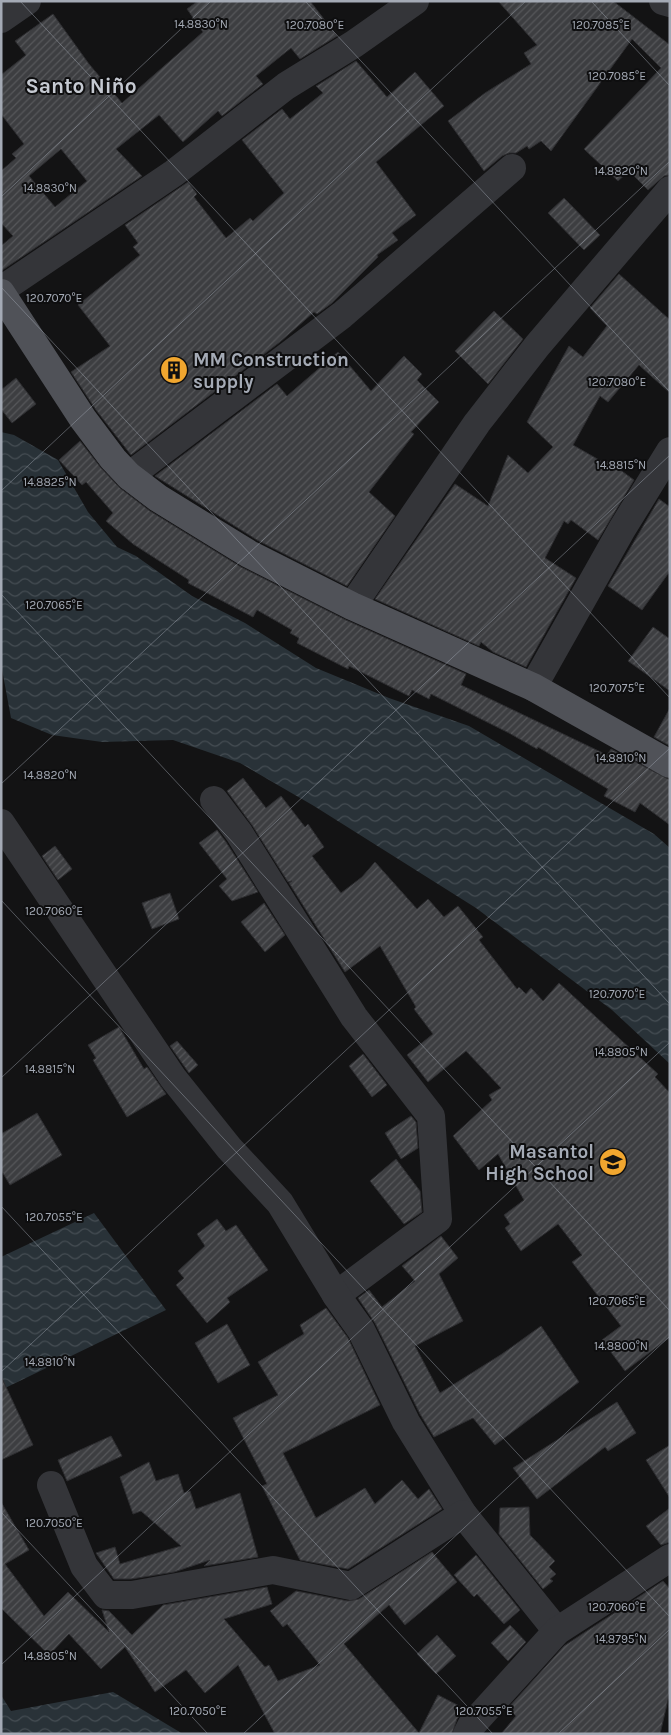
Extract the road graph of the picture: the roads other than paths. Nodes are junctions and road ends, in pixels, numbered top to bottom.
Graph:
1 (27, 1) edge
2 (415, 1) edge
3 (663, 1) edge
4 (670, 4) edge
5 (1, 19) edge
6 (512, 168) dead end
7 (670, 190) edge
8 (1, 291) edge
9 (666, 464) edge
10 (130, 476) junction
11 (352, 606) junction
12 (533, 687) junction
13 (670, 764) edge
14 (214, 800) dead end
15 (1, 823) edge
16 (336, 1295) junction
17 (51, 1485) dead end
18 (463, 1514) junction
19 (670, 1558) edge
20 (557, 1630) junction
21 (467, 1734) edge

1 - 5 street
2 - 8 street
3 - 4 street
6 - 10 street
7 - 11 street
8 - 10 main road
9 - 12 street
10 - 11 main road
11 - 12 main road
12 - 13 main road
14 - 16 street
15 - 16 street
16 - 18 street
17 - 18 street
18 - 20 street
19 - 20 street
20 - 21 street

